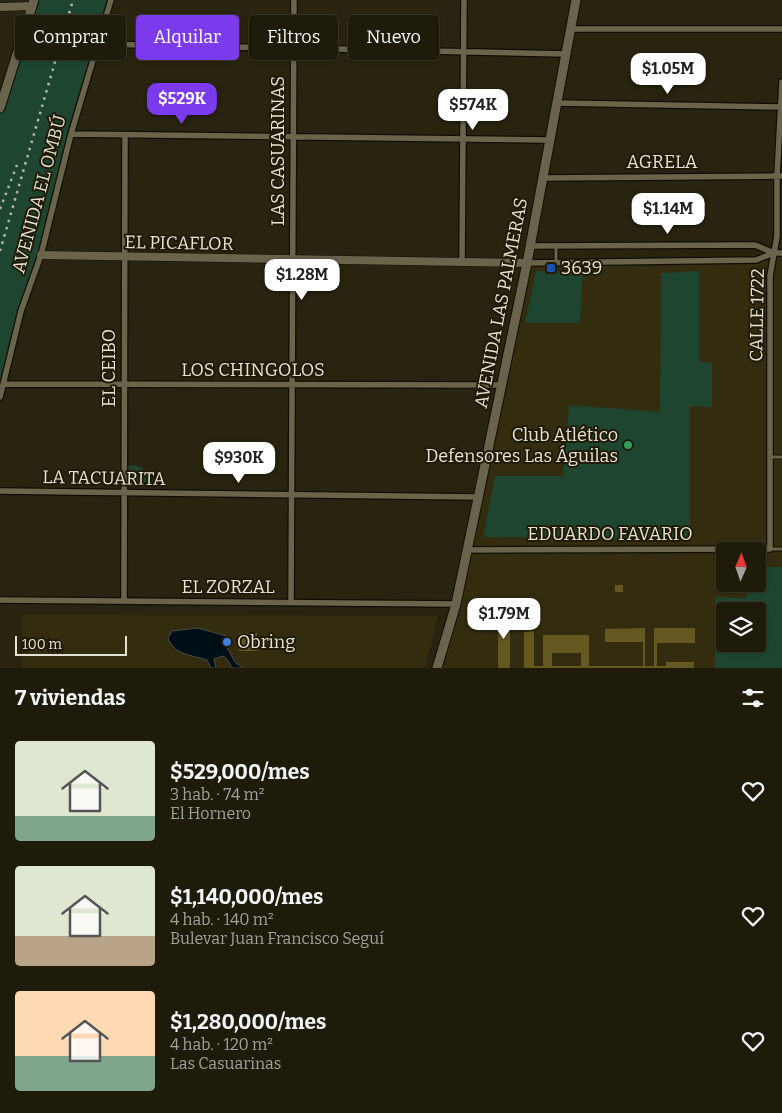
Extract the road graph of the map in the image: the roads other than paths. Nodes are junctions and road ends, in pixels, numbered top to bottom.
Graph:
1 (111, 0) edge
2 (294, 0) edge
3 (464, 0) edge
4 (576, 0) edge
5 (20, 3) edge
6 (33, 3) edge
7 (0, 7) edge
8 (106, 15) edge
9 (294, 15) edge
10 (782, 28) edge
11 (570, 29) junction
12 (126, 45) edge
13 (249, 47) edge
14 (338, 49) edge
15 (464, 52) junction
16 (566, 54) junction
17 (92, 60) edge
18 (293, 60) edge
19 (782, 82) edge
20 (556, 103) junction
21 (781, 107) edge
22 (0, 108) edge
23 (71, 134) junction
24 (125, 135) junction
25 (293, 137) junction
26 (463, 139) junction
27 (550, 140) junction
28 (780, 176) edge
29 (543, 178) junction
30 (530, 246) junction
31 (556, 246) junction
32 (774, 253) junction
33 (782, 253) edge
34 (41, 256) junction
35 (125, 257) junction
36 (292, 259) junction
37 (462, 262) junction
38 (527, 263) junction
39 (556, 263) junction
40 (4, 384) junction
41 (124, 385) junction
42 (292, 385) junction
43 (502, 385) junction
44 (0, 397) edge
45 (771, 457) junction
46 (782, 457) edge
47 (0, 491) edge
48 (124, 493) junction
49 (291, 495) junction
50 (478, 497) junction
51 (770, 549) junction
52 (782, 549) edge
53 (468, 550) junction
54 (0, 600) edge
55 (124, 601) junction
56 (291, 602) junction
57 (456, 604) junction
58 (437, 668) edge

1 - 8 street, AVENIDA EL OMBÚ
2 - 9 street, LAS CASUARINAS
3 - 15 street
4 - 11 main road, AVENIDA LAS PALMERAS
5 - 6 street
5 - 7 street
6 - 22 main road
10 - 11 street
11 - 16 main road, AVENIDA LAS PALMERAS
12 - 13 street
14 - 15 street
15 - 16 street
15 - 26 street
16 - 20 main road, AVENIDA LAS PALMERAS
17 - 23 street, AVENIDA EL OMBÚ
18 - 25 street, LAS CASUARINAS
19 - 21 street, CALLE 1722
20 - 21 street
20 - 27 main road, AVENIDA LAS PALMERAS
21 - 28 street, CALLE 1722
23 - 24 street
23 - 34 street, AVENIDA EL OMBÚ
24 - 25 street
24 - 35 street, EL CEIBO
25 - 26 street
25 - 36 street, LAS CASUARINAS
26 - 27 street
26 - 37 street
27 - 29 main road, AVENIDA LAS PALMERAS
28 - 29 street, AGRELA
28 - 32 street, CALLE 1722
29 - 30 main road, AVENIDA LAS PALMERAS
30 - 31 street
30 - 38 main road, AVENIDA LAS PALMERAS
31 - 32 street
31 - 39 lane
32 - 33 street
32 - 39 street
32 - 45 street, CALLE 1722
34 - 35 street, EL PICAFLOR
34 - 40 street, AVENIDA EL OMBÚ
35 - 36 street, EL PICAFLOR
35 - 41 street, EL CEIBO
36 - 37 street, EL PICAFLOR
36 - 42 street, LAS CASUARINAS
37 - 38 street, EL PICAFLOR
38 - 39 street
38 - 43 main road, AVENIDA LAS PALMERAS
40 - 41 street, LOS CHINGOLOS
40 - 44 street, AVENIDA EL OMBÚ
41 - 42 street, LOS CHINGOLOS
41 - 48 street, EL CEIBO
42 - 43 street, LOS CHINGOLOS
42 - 49 street, LAS CASUARINAS
43 - 50 main road, AVENIDA LAS PALMERAS
45 - 46 lane
45 - 51 street, CALLE 1722
47 - 48 street, LA TACUARITA
48 - 49 street, LA TACUARITA
48 - 55 street, EL CEIBO
49 - 50 street, LA TACUARITA
49 - 56 street, LAS CASUARINAS
50 - 53 main road, AVENIDA LAS PALMERAS
51 - 52 lane, EDUARDO FAVARIO
51 - 53 street, EDUARDO FAVARIO
53 - 57 main road, AVENIDA LAS PALMERAS
54 - 55 street, EL ZORZAL
55 - 56 street, EL ZORZAL
56 - 57 street, EL ZORZAL
57 - 58 main road, AVENIDA LAS PALMERAS

